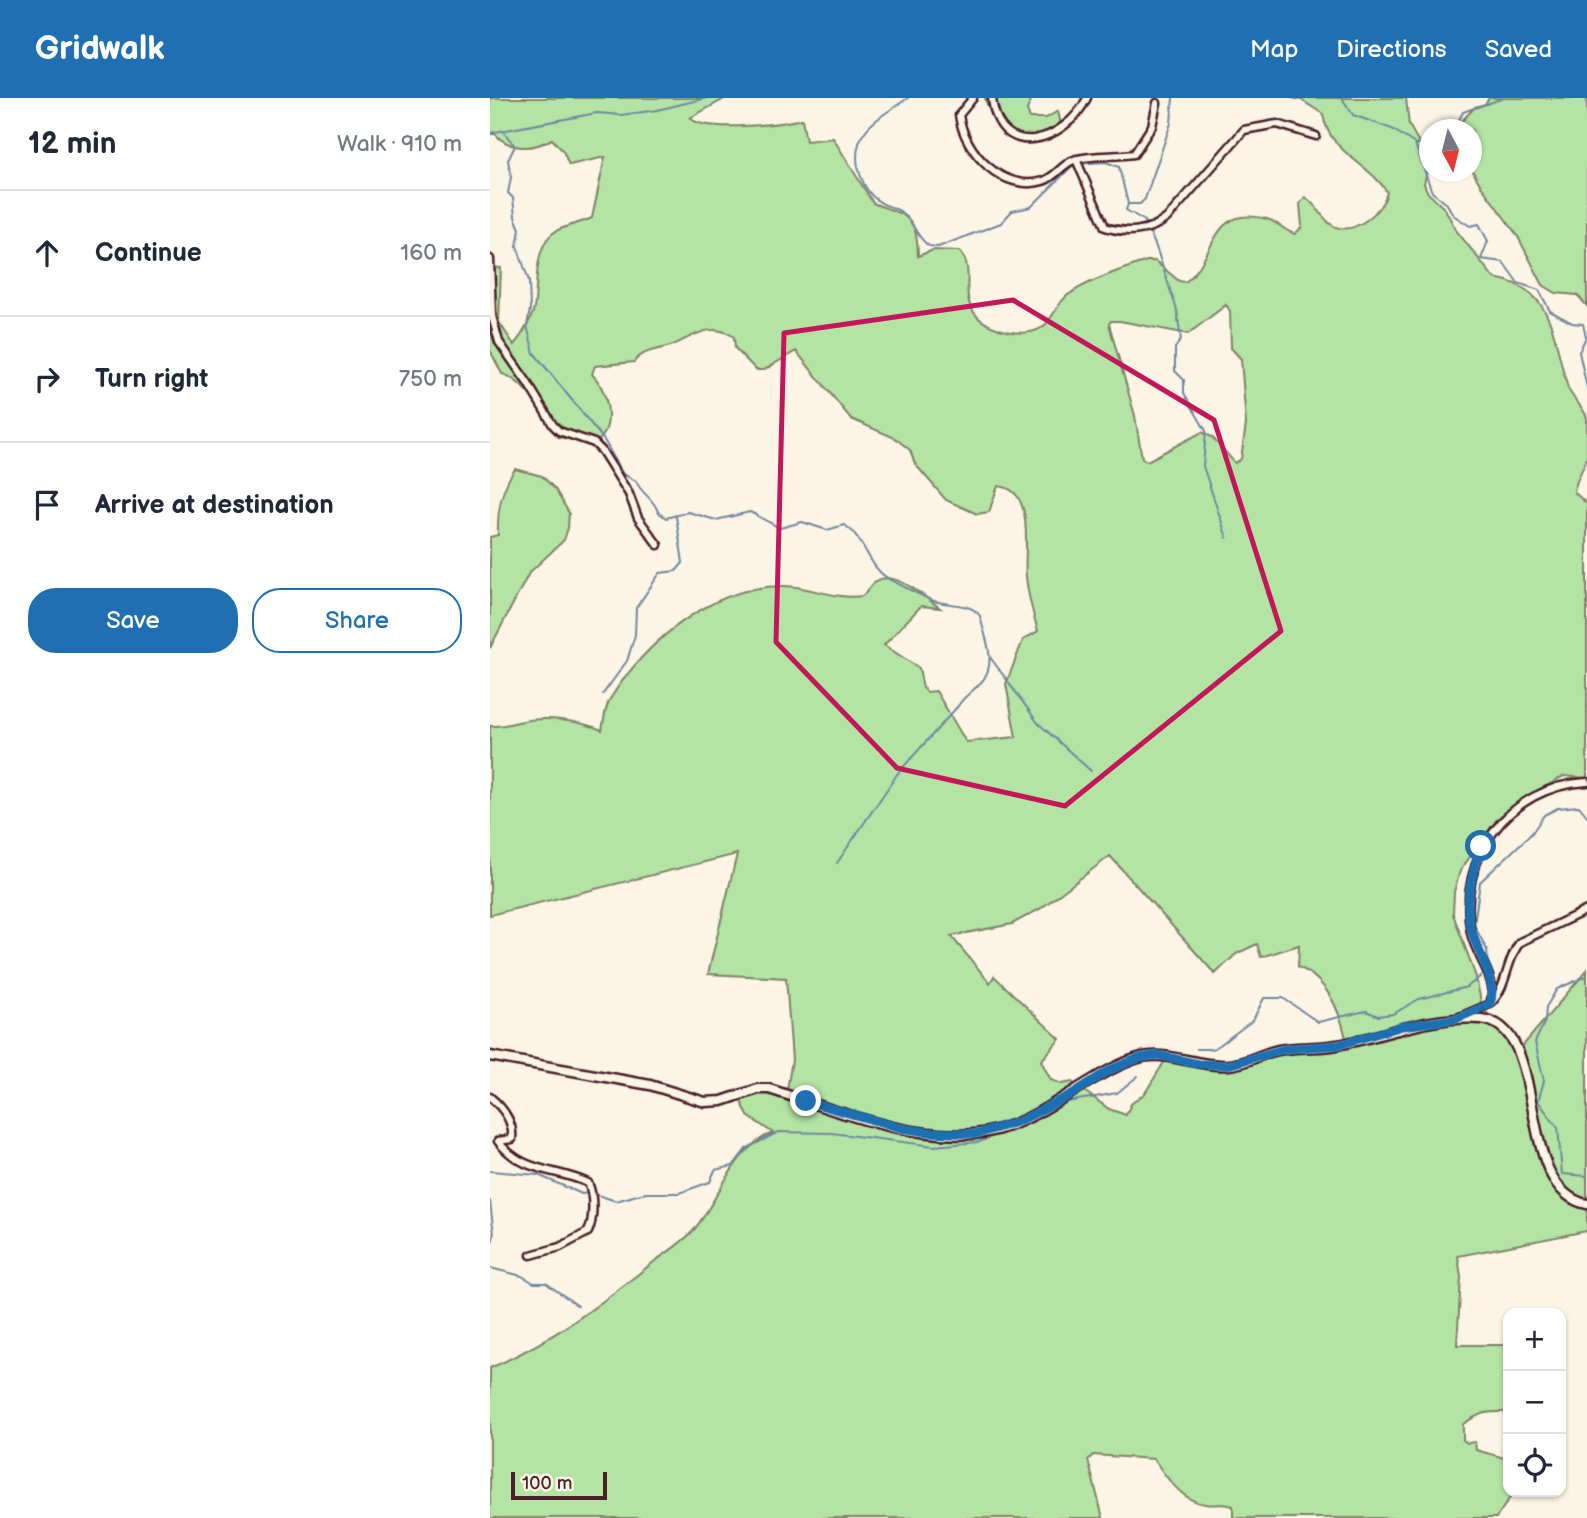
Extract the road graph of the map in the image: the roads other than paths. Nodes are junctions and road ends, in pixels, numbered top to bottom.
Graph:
1 (974, 98) edge
2 (992, 98) edge
3 (1087, 98) edge
4 (1157, 103) dead end
5 (1315, 136) dead end
6 (1076, 159) junction
7 (490, 259) edge
8 (658, 545) dead end
9 (1587, 782) edge
10 (1587, 910) edge
11 (1490, 1004) junction
12 (1456, 1019) junction
13 (490, 1056) edge
14 (490, 1097) edge
15 (490, 1138) edge
16 (498, 1142) junction
17 (1587, 1204) edge
18 (531, 1255) dead end

1 - 6 street
2 - 3 street
4 - 6 street
5 - 6 street
7 - 8 street
9 - 11 street
10 - 11 street
11 - 12 street
12 - 13 street
12 - 17 street
14 - 16 street
15 - 16 street
16 - 18 street

